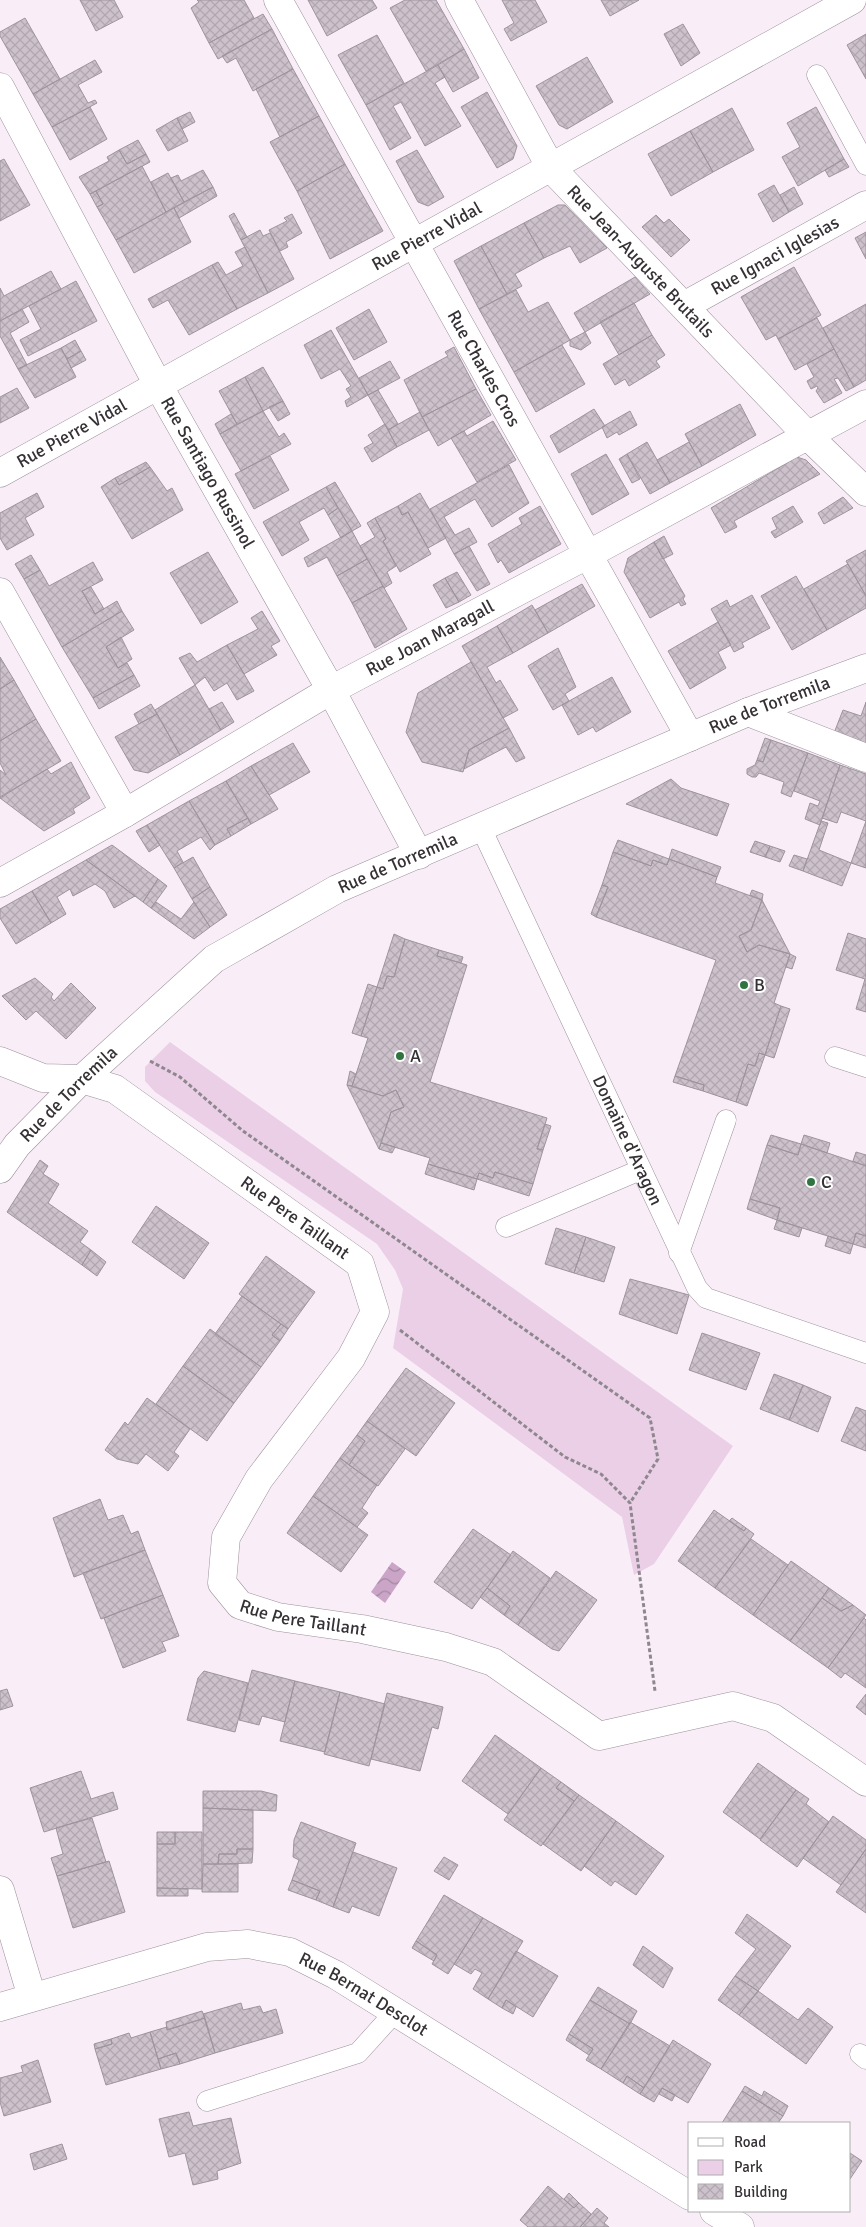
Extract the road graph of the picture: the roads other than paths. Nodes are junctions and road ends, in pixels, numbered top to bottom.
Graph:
1 (278, 0) edge
2 (459, 0) edge
3 (852, 0) edge
4 (817, 75) dead end
5 (0, 87) edge
6 (866, 165) edge
7 (551, 168) junction
8 (866, 205) edge
9 (414, 242) junction
10 (684, 306) junction
11 (158, 386) junction
12 (866, 404) edge
13 (808, 436) junction
14 (0, 473) edge
15 (866, 492) edge
16 (589, 554) junction
17 (0, 592) edge
18 (866, 668) edge
19 (331, 690) junction
20 (748, 712) junction
21 (690, 737) junction
22 (866, 758) edge
23 (125, 814) junction
24 (481, 828) junction
25 (419, 855) junction
26 (0, 883) edge
27 (835, 1057) dead end
28 (0, 1061) edge
29 (866, 1067) edge
30 (82, 1079) junction
31 (726, 1120) dead end
32 (0, 1169) edge
33 (640, 1170) junction
34 (506, 1227) dead end
35 (679, 1253) junction
36 (866, 1353) edge
37 (866, 1782) edge
38 (0, 1890) edge
39 (32, 1997) junction
40 (0, 2007) edge
41 (395, 2012) junction
42 (207, 2101) dead end
43 (688, 2195) edge
44 (716, 2212) edge
45 (740, 2227) edge

1 - 9 street, Rue Charles Cros
2 - 7 street, Rue Jean-Auguste Brutails
3 - 7 street, Rue Pierre Vidal
4 - 6 lane
5 - 11 street, Rue Santiago Russinol
7 - 9 street, Rue Pierre Vidal
7 - 10 street, Rue Jean-Auguste Brutails
8 - 10 street, Rue Ignaci Iglesias
9 - 11 street, Rue Pierre Vidal
9 - 16 street, Rue Charles Cros
10 - 13 street, Rue Jean-Auguste Brutails
11 - 14 street, Rue Pierre Vidal
11 - 19 street, Rue Santiago Russinol
12 - 13 street, Rue Joan Maragall
13 - 15 street, Rue Jean-Auguste Brutails
13 - 16 street, Rue Joan Maragall
16 - 19 street, Rue Joan Maragall
16 - 21 street, Rue Charles Cros
17 - 23 street
18 - 20 street, Rue de Torremila
19 - 23 street, Rue Joan Maragall
19 - 25 street, Rue Santiago Russinol
20 - 21 street, Rue de Torremila
20 - 22 street
21 - 24 street, Rue de Torremila
23 - 26 street, Rue Joan Maragall
24 - 25 street, Rue de Torremila
24 - 33 lane, Domaine d'Aragon
25 - 30 street, Rue de Torremila
27 - 29 lane
28 - 30 street, Rue Pere Taillant
30 - 32 street, Rue de Torremila
30 - 37 street, Rue Pere Taillant
31 - 35 lane
33 - 34 lane
33 - 35 lane, Domaine d'Aragon
35 - 36 lane, Domaine d'Aragon
38 - 39 street
39 - 40 street, Rue Bernat Desclot
39 - 41 street, Rue Bernat Desclot
41 - 42 lane
41 - 43 street, Rue Bernat Desclot
44 - 45 street

